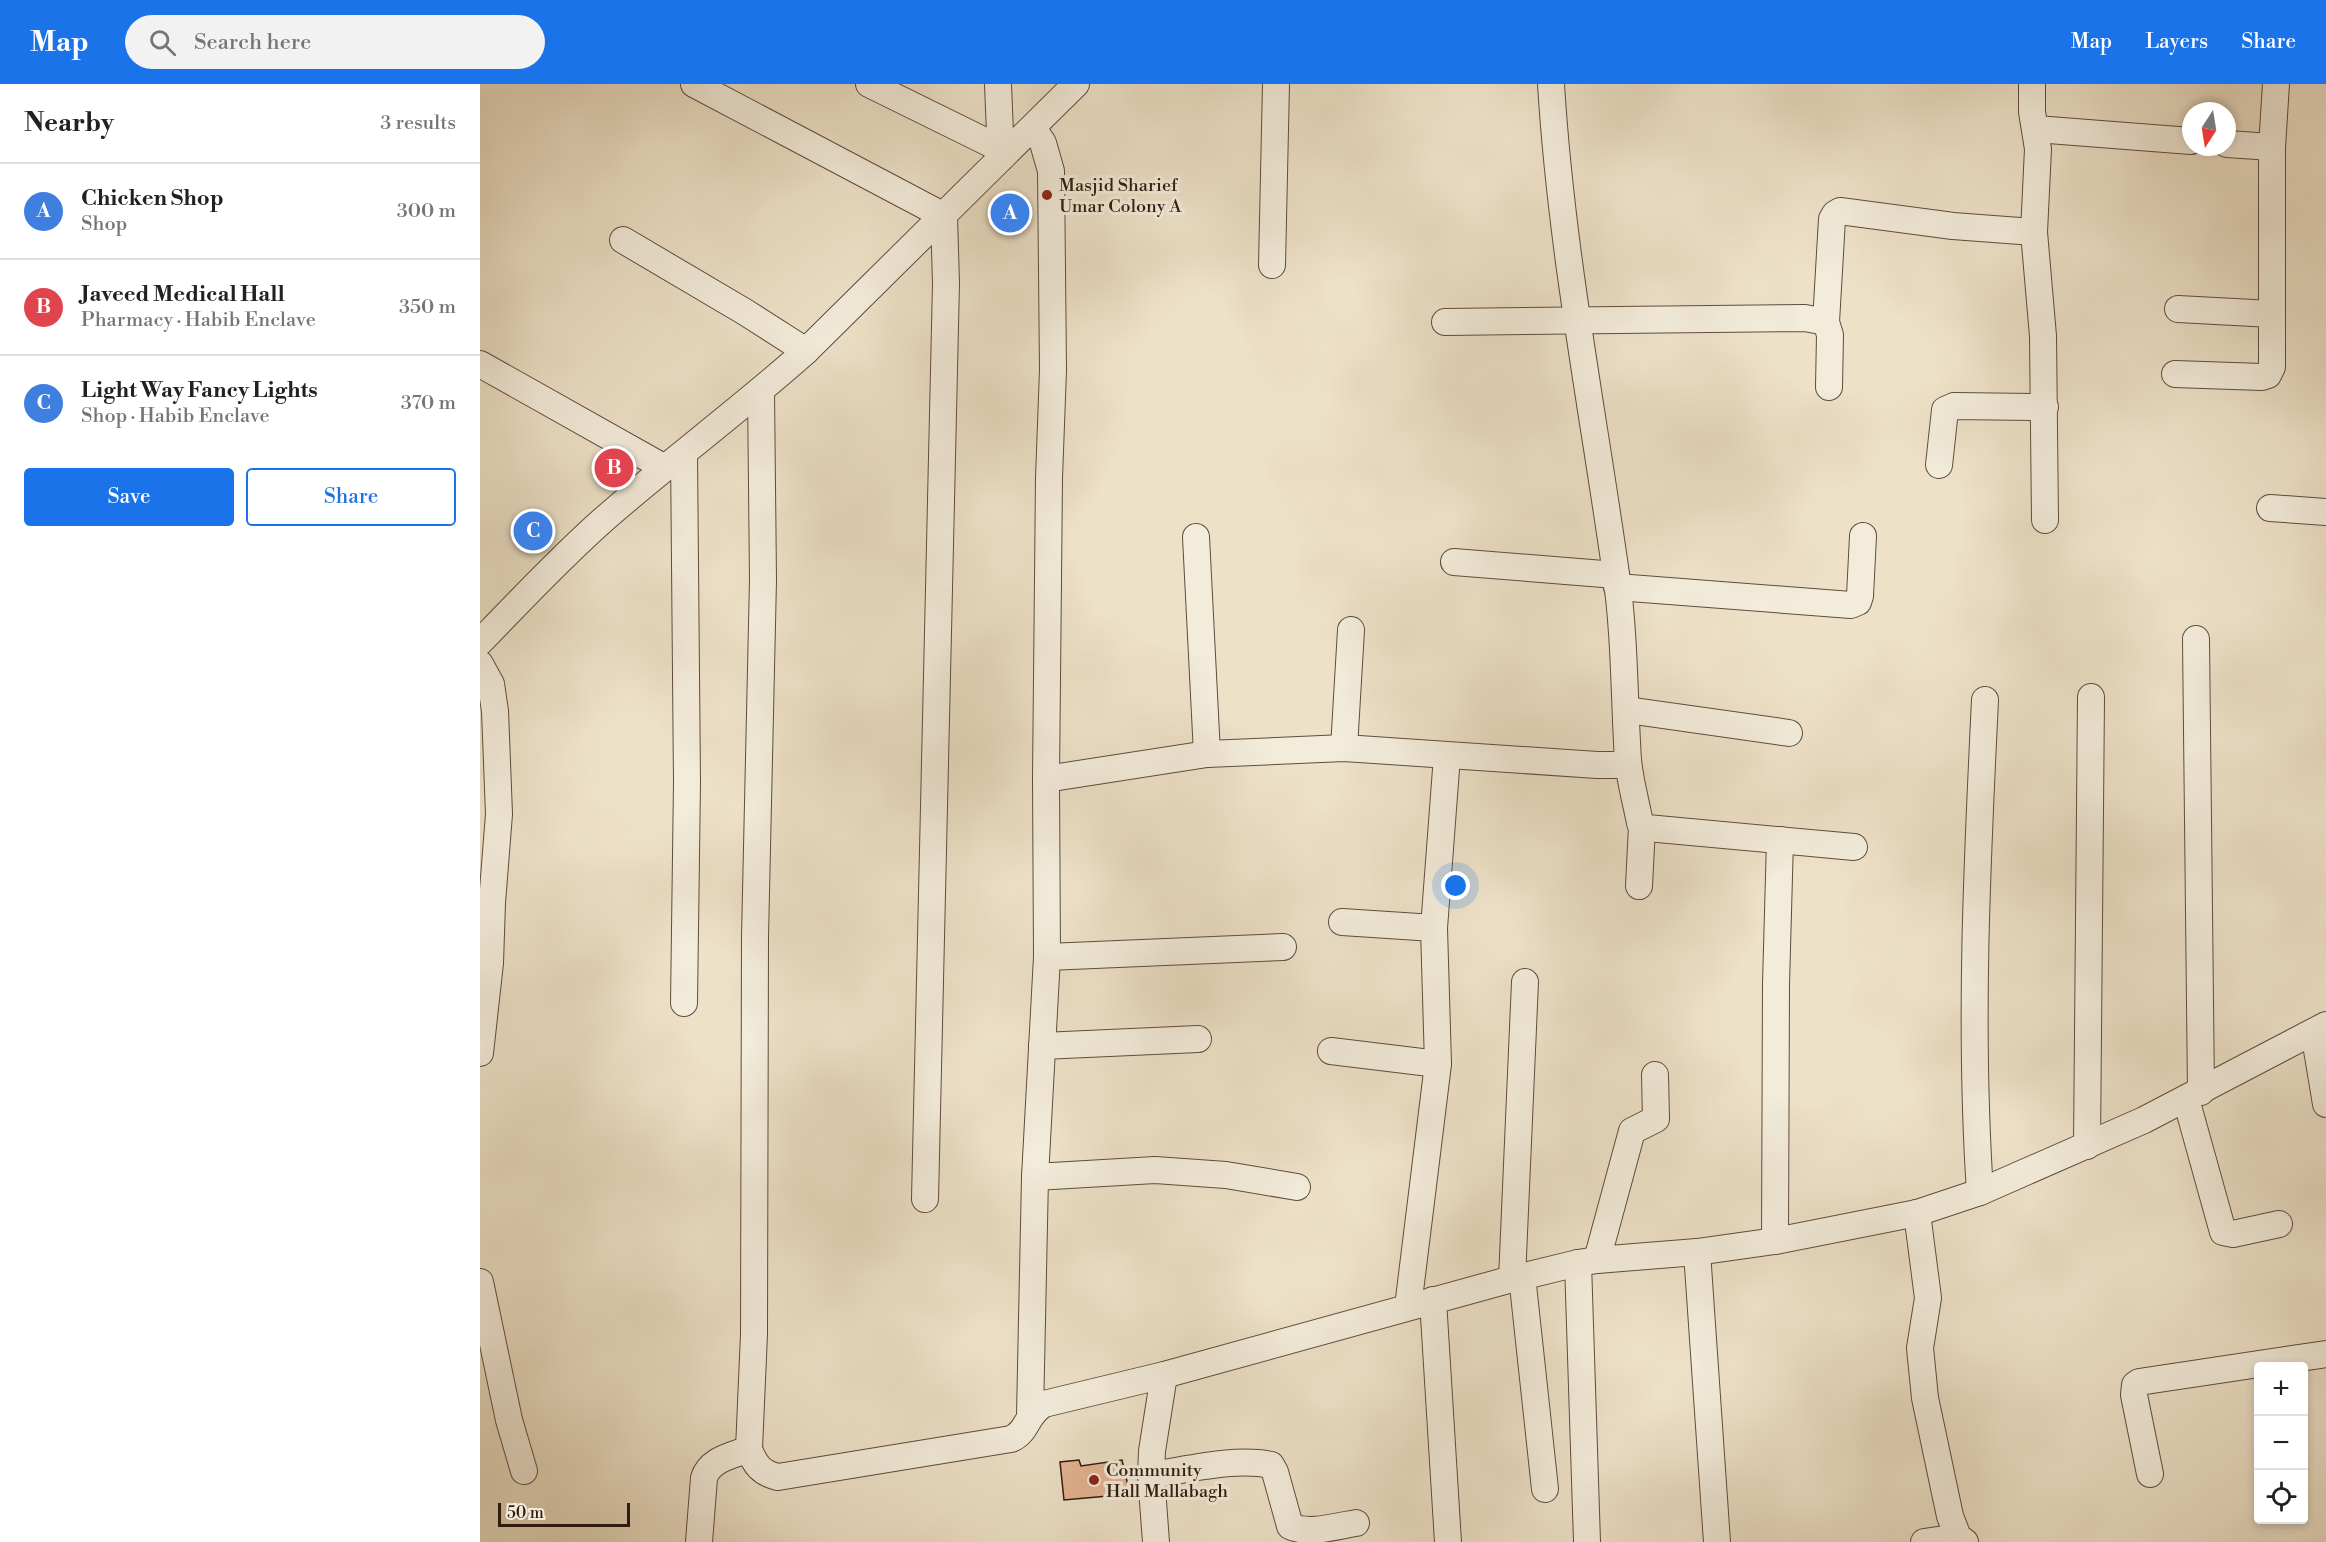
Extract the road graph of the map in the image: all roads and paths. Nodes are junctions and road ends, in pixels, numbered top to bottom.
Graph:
1 (694, 84) edge
2 (869, 84) edge
3 (998, 84) edge
4 (1076, 84) edge
5 (1276, 84) edge
6 (1551, 84) edge
7 (2032, 84) edge
8 (2276, 84) edge
9 (1033, 128) junction
10 (2036, 129) junction
11 (2182, 140) edge
12 (2236, 145) edge
13 (2272, 147) junction
14 (1001, 153) junction
15 (944, 216) junction
16 (2034, 232) junction
17 (623, 240) dead end
18 (1272, 265) dead end
19 (2178, 309) dead end
20 (2272, 314) junction
21 (1577, 321) junction
22 (1445, 322) dead end
23 (1826, 322) junction
24 (806, 351) junction
25 (480, 364) edge
26 (2175, 374) dead end
27 (1829, 387) dead end
28 (761, 391) junction
29 (2045, 407) junction
30 (675, 461) junction
31 (1939, 465) dead end
32 (2270, 508) dead end
33 (2326, 512) edge
34 (2045, 520) dead end
35 (1863, 536) dead end
36 (1196, 537) dead end
37 (1454, 561) dead end
38 (1617, 581) junction
39 (1351, 630) dead end
40 (2196, 639) dead end
41 (480, 642) edge
42 (480, 664) edge
43 (2091, 697) dead end
44 (1985, 700) dead end
45 (1627, 710) junction
46 (1789, 733) dead end
47 (1344, 748) junction
48 (1207, 754) junction
49 (1447, 756) junction
50 (1628, 762) junction
51 (1046, 779) junction
52 (1642, 826) junction
53 (1780, 840) junction
54 (1854, 847) dead end
55 (1639, 886) dead end
56 (1342, 922) dead end
57 (1434, 928) junction
58 (1283, 947) dead end
59 (1047, 957) junction
60 (1525, 982) dead end
61 (684, 1004) dead end
62 (2320, 1029) edge
63 (1198, 1039) dead end
64 (1042, 1046) junction
65 (1331, 1052) dead end
66 (480, 1053) edge
67 (1438, 1064) junction
68 (1655, 1075) dead end
69 (2194, 1096) junction
70 (2326, 1104) edge
71 (2088, 1146) junction
72 (1035, 1177) junction
73 (1297, 1187) dead end
74 (1980, 1192) junction
75 (925, 1199) dead end
76 (1917, 1213) junction
77 (2279, 1224) dead end
78 (1775, 1240) junction
79 (1697, 1252) junction
80 (1587, 1262) junction
81 (1517, 1277) junction
82 (480, 1282) edge
83 (1433, 1300) junction
84 (1408, 1307) junction
85 (2326, 1354) edge
86 (1164, 1375) junction
87 (1030, 1414) junction
88 (748, 1449) junction
89 (524, 1471) dead end
90 (2150, 1474) dead end
91 (1151, 1475) junction
92 (1545, 1489) dead end
93 (1356, 1523) dead end
94 (1961, 1539) edge
95 (699, 1542) edge
96 (1156, 1542) edge
97 (1448, 1542) edge
98 (1587, 1542) edge
99 (1717, 1542) edge
100 (1924, 1542) edge

1 - 15 street
2 - 14 street
3 - 14 street
4 - 9 street
5 - 18 street
6 - 21 street
7 - 10 street
8 - 13 street
9 - 14 street
9 - 51 street
10 - 11 street
10 - 16 street
12 - 13 street
13 - 20 street
14 - 15 street
15 - 24 street
15 - 75 street
16 - 23 street
16 - 29 street
17 - 24 street
19 - 20 street
20 - 26 street
21 - 22 street
21 - 23 street
21 - 38 street
23 - 27 street
24 - 28 street
25 - 30 street
28 - 30 street
28 - 88 street
29 - 31 street
29 - 34 street
30 - 41 street
30 - 61 street
32 - 33 street
35 - 38 street
36 - 48 street
37 - 38 street
38 - 45 street
39 - 47 street
40 - 69 street
42 - 66 street
43 - 71 street
44 - 74 street
45 - 46 street
45 - 50 street
47 - 48 street
47 - 49 street
48 - 51 street
49 - 50 street
49 - 57 street
50 - 52 street
51 - 59 street
52 - 53 street
52 - 55 street
53 - 54 street
53 - 78 street
56 - 57 street
57 - 67 street
58 - 59 street
59 - 64 street
60 - 81 street
62 - 69 street
62 - 70 street
63 - 64 street
64 - 72 street
65 - 67 street
67 - 84 street
68 - 80 street
69 - 71 street
69 - 77 street
71 - 74 street
72 - 73 street
72 - 87 street
74 - 76 street
76 - 78 street
76 - 94 street
78 - 79 street
79 - 80 street
79 - 99 street
80 - 81 street
80 - 98 street
81 - 83 street
81 - 92 street
82 - 89 street
83 - 84 street
83 - 97 street
84 - 86 street
85 - 90 street
86 - 87 street
86 - 91 street
87 - 88 street
88 - 95 street
91 - 93 street
91 - 96 street
94 - 100 street

